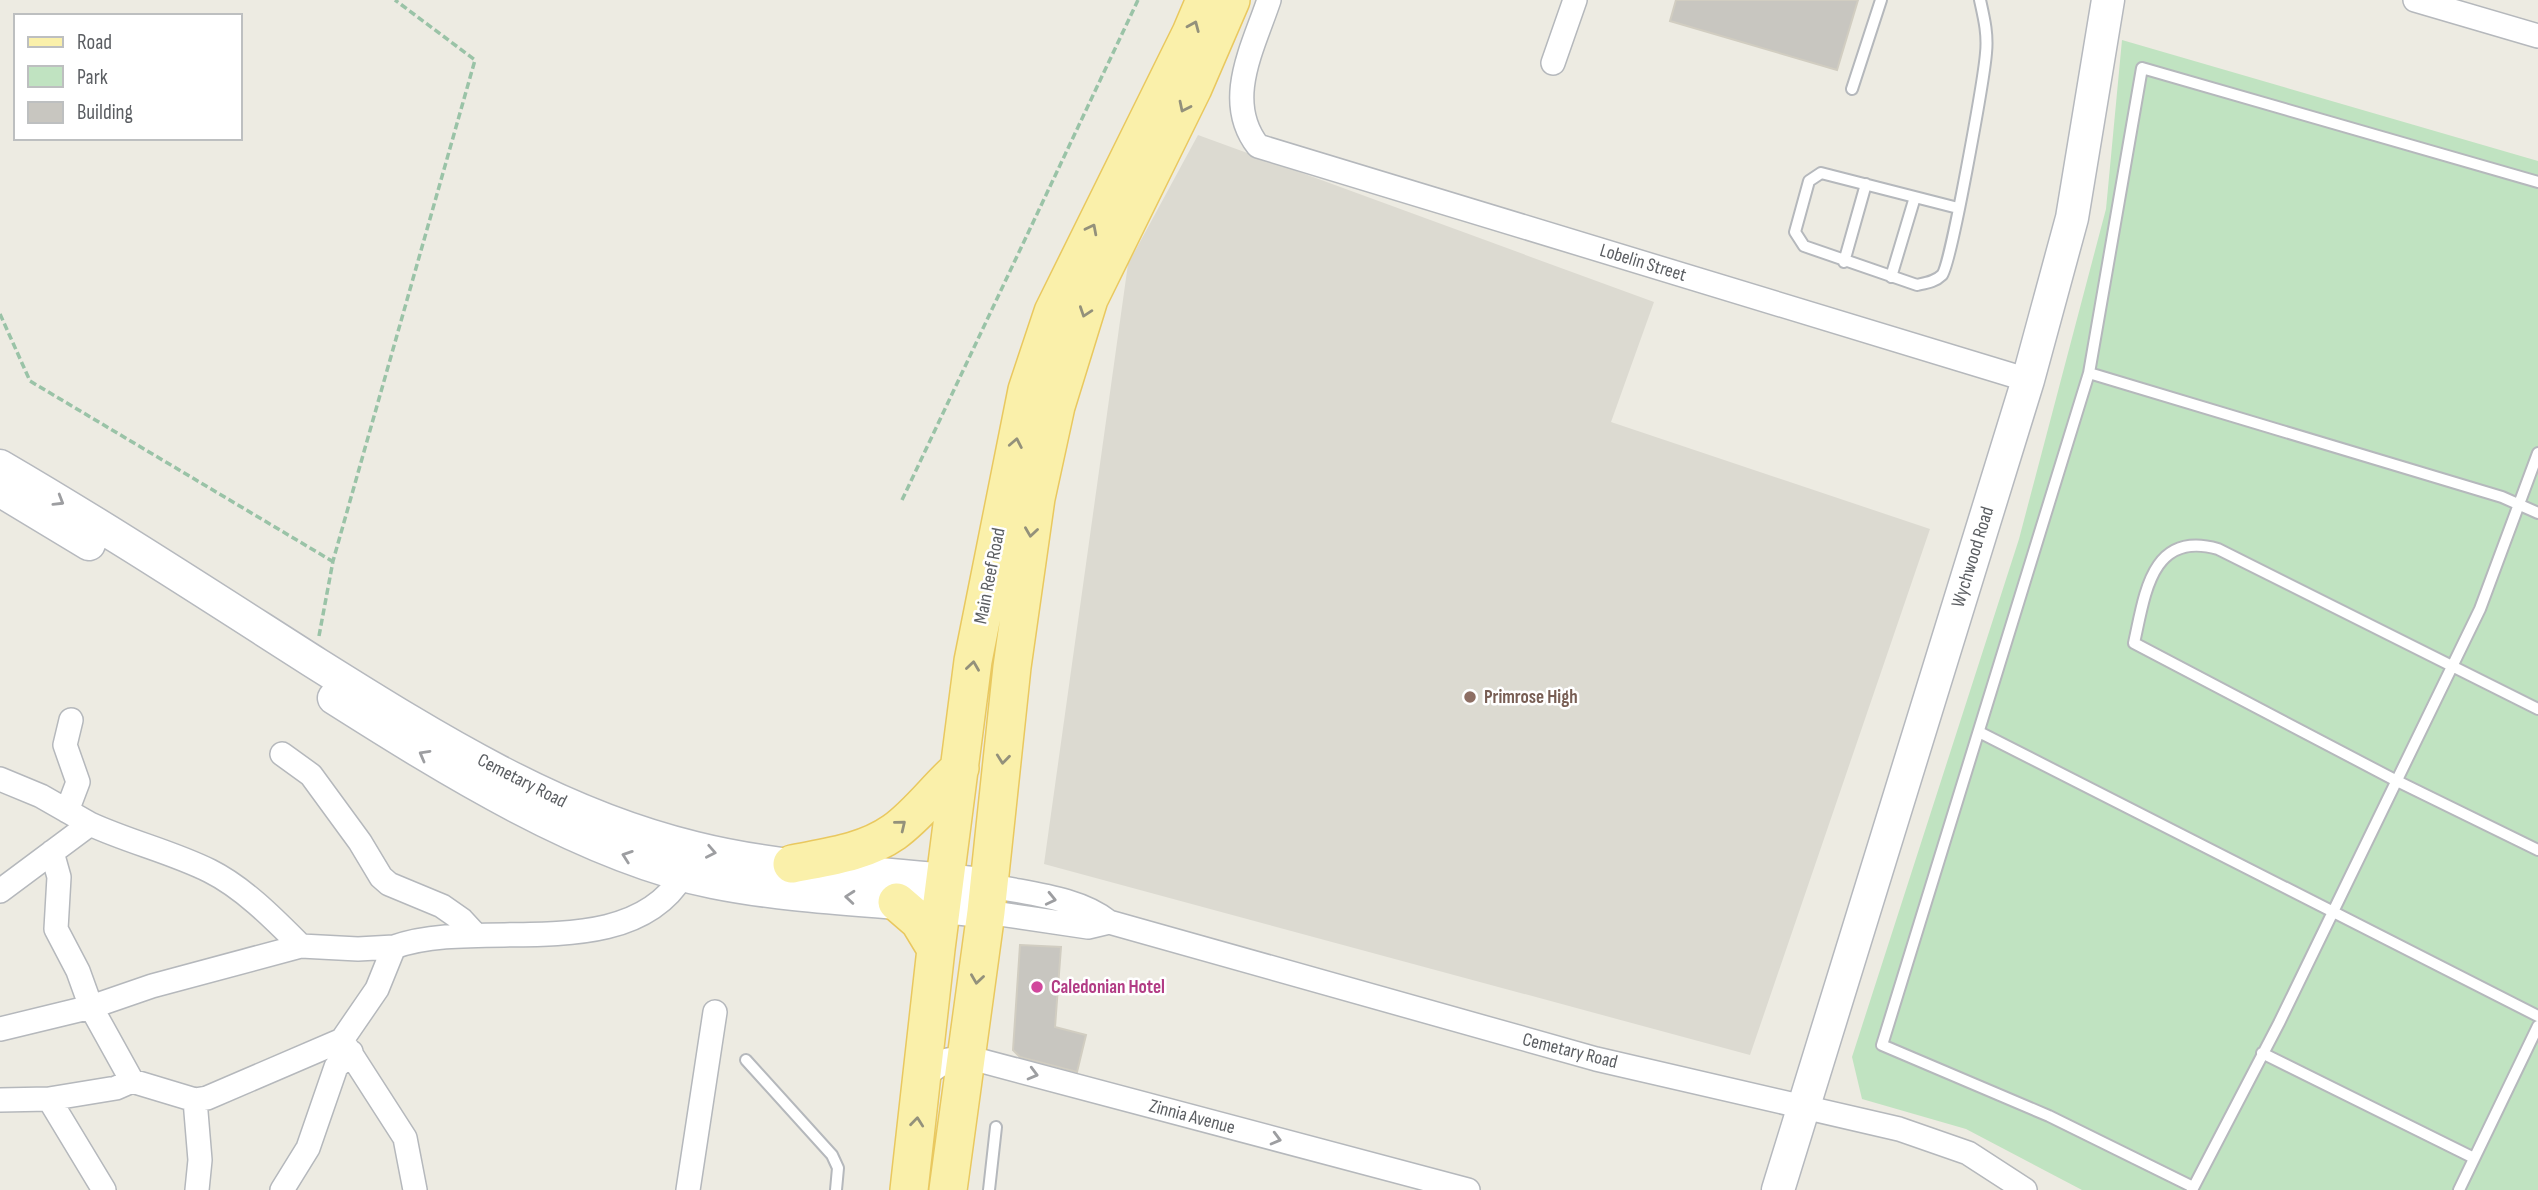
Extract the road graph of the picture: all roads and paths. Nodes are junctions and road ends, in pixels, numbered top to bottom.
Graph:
1 (395, 0) edge
2 (1138, 0) edge
3 (1205, 0) edge
4 (1231, 0) edge
5 (1269, 0) edge
6 (1576, 0) edge
7 (1881, 0) edge
8 (1980, 0) edge
9 (2108, 0) edge
10 (2415, 0) edge
11 (2538, 36) edge
12 (1553, 63) dead end
13 (1853, 89) dead end
14 (2538, 182) edge
15 (1866, 184) junction
16 (1915, 197) junction
17 (1958, 208) junction
18 (1844, 262) junction
19 (1891, 277) junction
20 (0, 314) edge
21 (2089, 373) junction
22 (2028, 380) junction
23 (2538, 453) edge
24 (0, 466) edge
25 (0, 491) edge
26 (902, 500) dead end
27 (2518, 506) junction
28 (2538, 513) edge
29 (333, 562) junction
30 (2452, 666) junction
31 (340, 678) junction
32 (968, 702) junction
33 (1008, 708) junction
34 (2538, 709) edge
35 (71, 720) dead end
36 (1979, 732) junction
37 (282, 754) dead end
38 (960, 768) junction
39 (0, 779) edge
40 (2395, 780) junction
41 (67, 811) junction
42 (90, 824) junction
43 (2538, 850) edge
44 (52, 852) junction
45 (792, 864) junction
46 (683, 875) junction
47 (0, 891) edge
48 (944, 893) junction
49 (988, 898) junction
50 (897, 902) junction
51 (2331, 913) junction
52 (474, 933) junction
53 (302, 946) junction
54 (394, 947) junction
55 (936, 949) junction
56 (91, 1007) junction
57 (715, 1012) dead end
58 (2538, 1016) edge
59 (2538, 1026) edge
60 (0, 1029) edge
61 (347, 1046) junction
62 (2262, 1053) junction
63 (967, 1057) junction
64 (746, 1060) dead end
65 (922, 1078) junction
66 (132, 1082) junction
67 (49, 1099) junction
68 (0, 1100) edge
69 (195, 1100) junction
70 (1804, 1106) junction
71 (996, 1127) dead end
72 (2474, 1158) junction
73 (2192, 1188) edge
74 (104, 1190) edge
75 (197, 1190) edge
76 (282, 1190) edge
77 (415, 1190) edge
78 (688, 1190) edge
79 (836, 1190) edge
80 (909, 1190) edge
81 (948, 1190) edge
82 (989, 1190) edge
83 (1468, 1190) edge
84 (1778, 1190) edge
85 (2025, 1190) edge
86 (2459, 1190) edge

1 - 29 path
2 - 26 path
32 -> 3 main road, Main Reef Road
4 -> 33 main road, Main Reef Road
5 - 22 street, Lobelin Street
6 - 12 street
7 - 13 lane
8 - 17 lane
9 - 22 street, Wychwood Road
10 - 11 street
14 - 21 lane
15 - 16 lane
15 - 18 lane
15 - 18 lane
16 - 17 lane
16 - 19 lane
17 - 19 lane
18 - 19 lane
20 - 29 path
21 - 27 lane
21 - 36 lane
22 - 70 street, Wychwood Road
23 - 27 lane
24 -> 31 street, Cemetary Road
46 -> 25 street, Cemetary Road
27 - 28 lane
27 - 30 lane
29 - 31 path
30 - 34 lane
30 - 40 lane
30 - 40 lane
31 -> 45 street, Cemetary Road
32 - 33 main road
32 - 38 main road, Main Reef Road
33 -> 49 main road, Main Reef Road
35 - 41 street
36 - 51 lane
36 - 73 lane
37 - 52 street
45 -> 38 main road
38 - 48 main road, Main Reef Road
39 - 41 street
40 - 43 lane
40 - 51 lane
41 - 42 street
42 - 44 street
42 - 53 street
44 - 47 street
44 - 56 street
45 - 48 street, Cemetary Road
50 -> 46 street, Cemetary Road
46 - 52 street
48 - 49 street, Cemetary Road
48 - 50 street, Cemetary Road
48 - 55 main road, Main Reef Road
49 -> 63 main road, Main Reef Road
49 - 70 street, Cemetary Road
50 - 55 main road
51 - 58 lane
51 - 62 lane
52 - 54 street
53 - 54 street
53 - 56 street
54 - 61 street
55 - 65 main road, Main Reef Road
56 - 60 street
56 - 66 street
57 - 78 street
59 - 72 lane
61 - 69 street
61 - 76 street
61 - 77 street
62 - 72 lane
62 - 73 lane
63 - 65 street
63 - 81 main road, Main Reef Road
63 -> 83 street, Zinnia Avenue
64 - 79 lane
80 -> 65 main road, Main Reef Road
66 - 67 street
66 - 69 street
67 - 68 street
67 - 74 street
69 - 75 street
70 - 84 street, Wychwood Road
70 - 85 street, Cemetary Road
71 - 82 lane
72 - 86 lane

